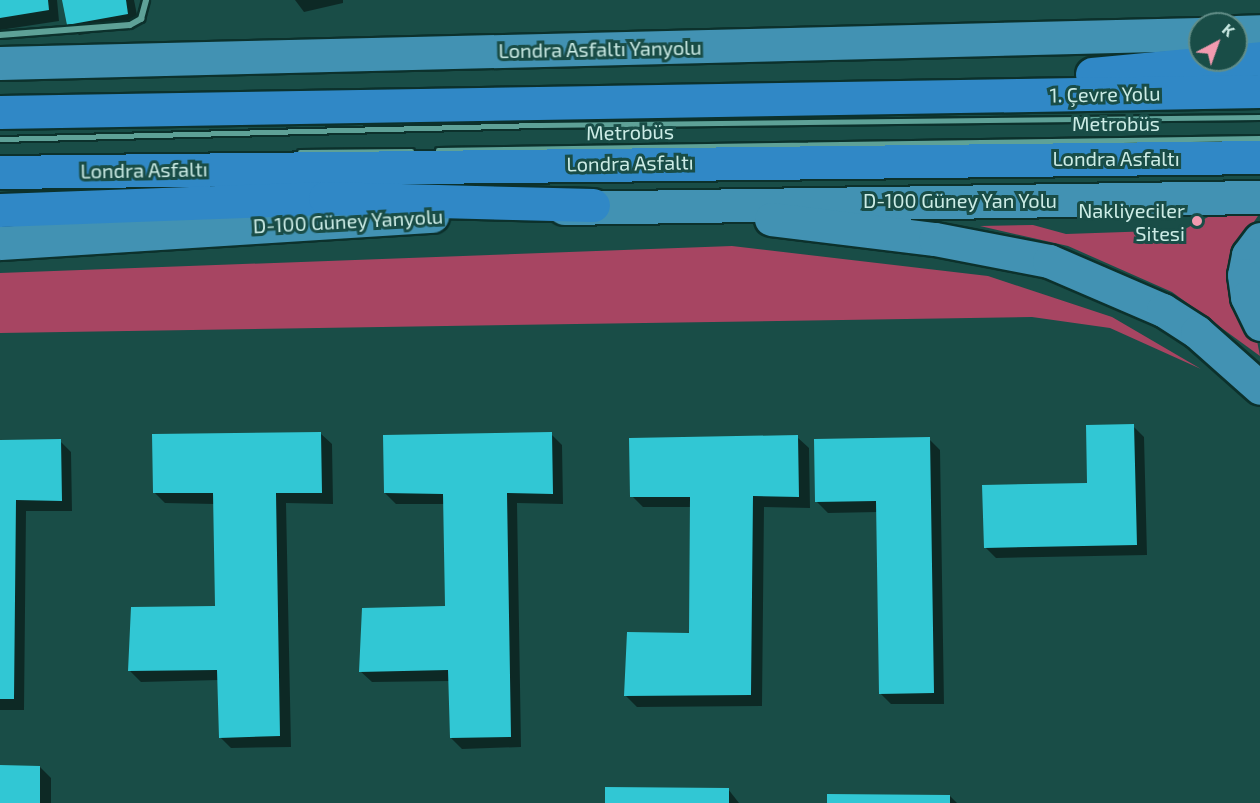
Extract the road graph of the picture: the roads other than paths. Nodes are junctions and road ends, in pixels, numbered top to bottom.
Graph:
1 (146, 0) edge
2 (1188, 34) edge
3 (0, 35) edge
4 (1260, 58) edge
5 (0, 63) edge
6 (0, 90) edge
7 (1260, 91) edge
8 (949, 96) junction
9 (255, 106) junction
10 (0, 112) edge
11 (1260, 117) edge
12 (1260, 138) edge
13 (0, 139) edge
14 (415, 151) dead end
15 (426, 151) dead end
16 (288, 153) dead end
17 (1260, 157) edge
18 (81, 162) dead end
19 (0, 165) edge
20 (0, 172) edge
21 (1260, 197) edge
22 (697, 204) junction
23 (593, 205) junction
24 (0, 210) edge
25 (1260, 238) edge
26 (0, 243) edge
27 (1260, 324) edge
28 (1260, 388) edge

1 - 3 street
2 - 5 main road, Londra Asfaltı Yanyolu
4 - 8 highway
6 - 9 highway
7 - 8 highway, 1. Çevre Yolu
8 - 9 highway
9 - 10 highway
11 - 13 lane
12 - 15 lane, Metrobüs
14 - 16 lane
17 - 20 highway, Londra Asfaltı
18 - 19 lane
21 - 22 main road, D-100 Güney Yan Yolu
22 - 23 main road, D-100 Güney Yanyolu
22 - 28 main road
23 - 24 highway
23 - 26 main road, D-100 Güney Yanyolu
25 - 27 main road

